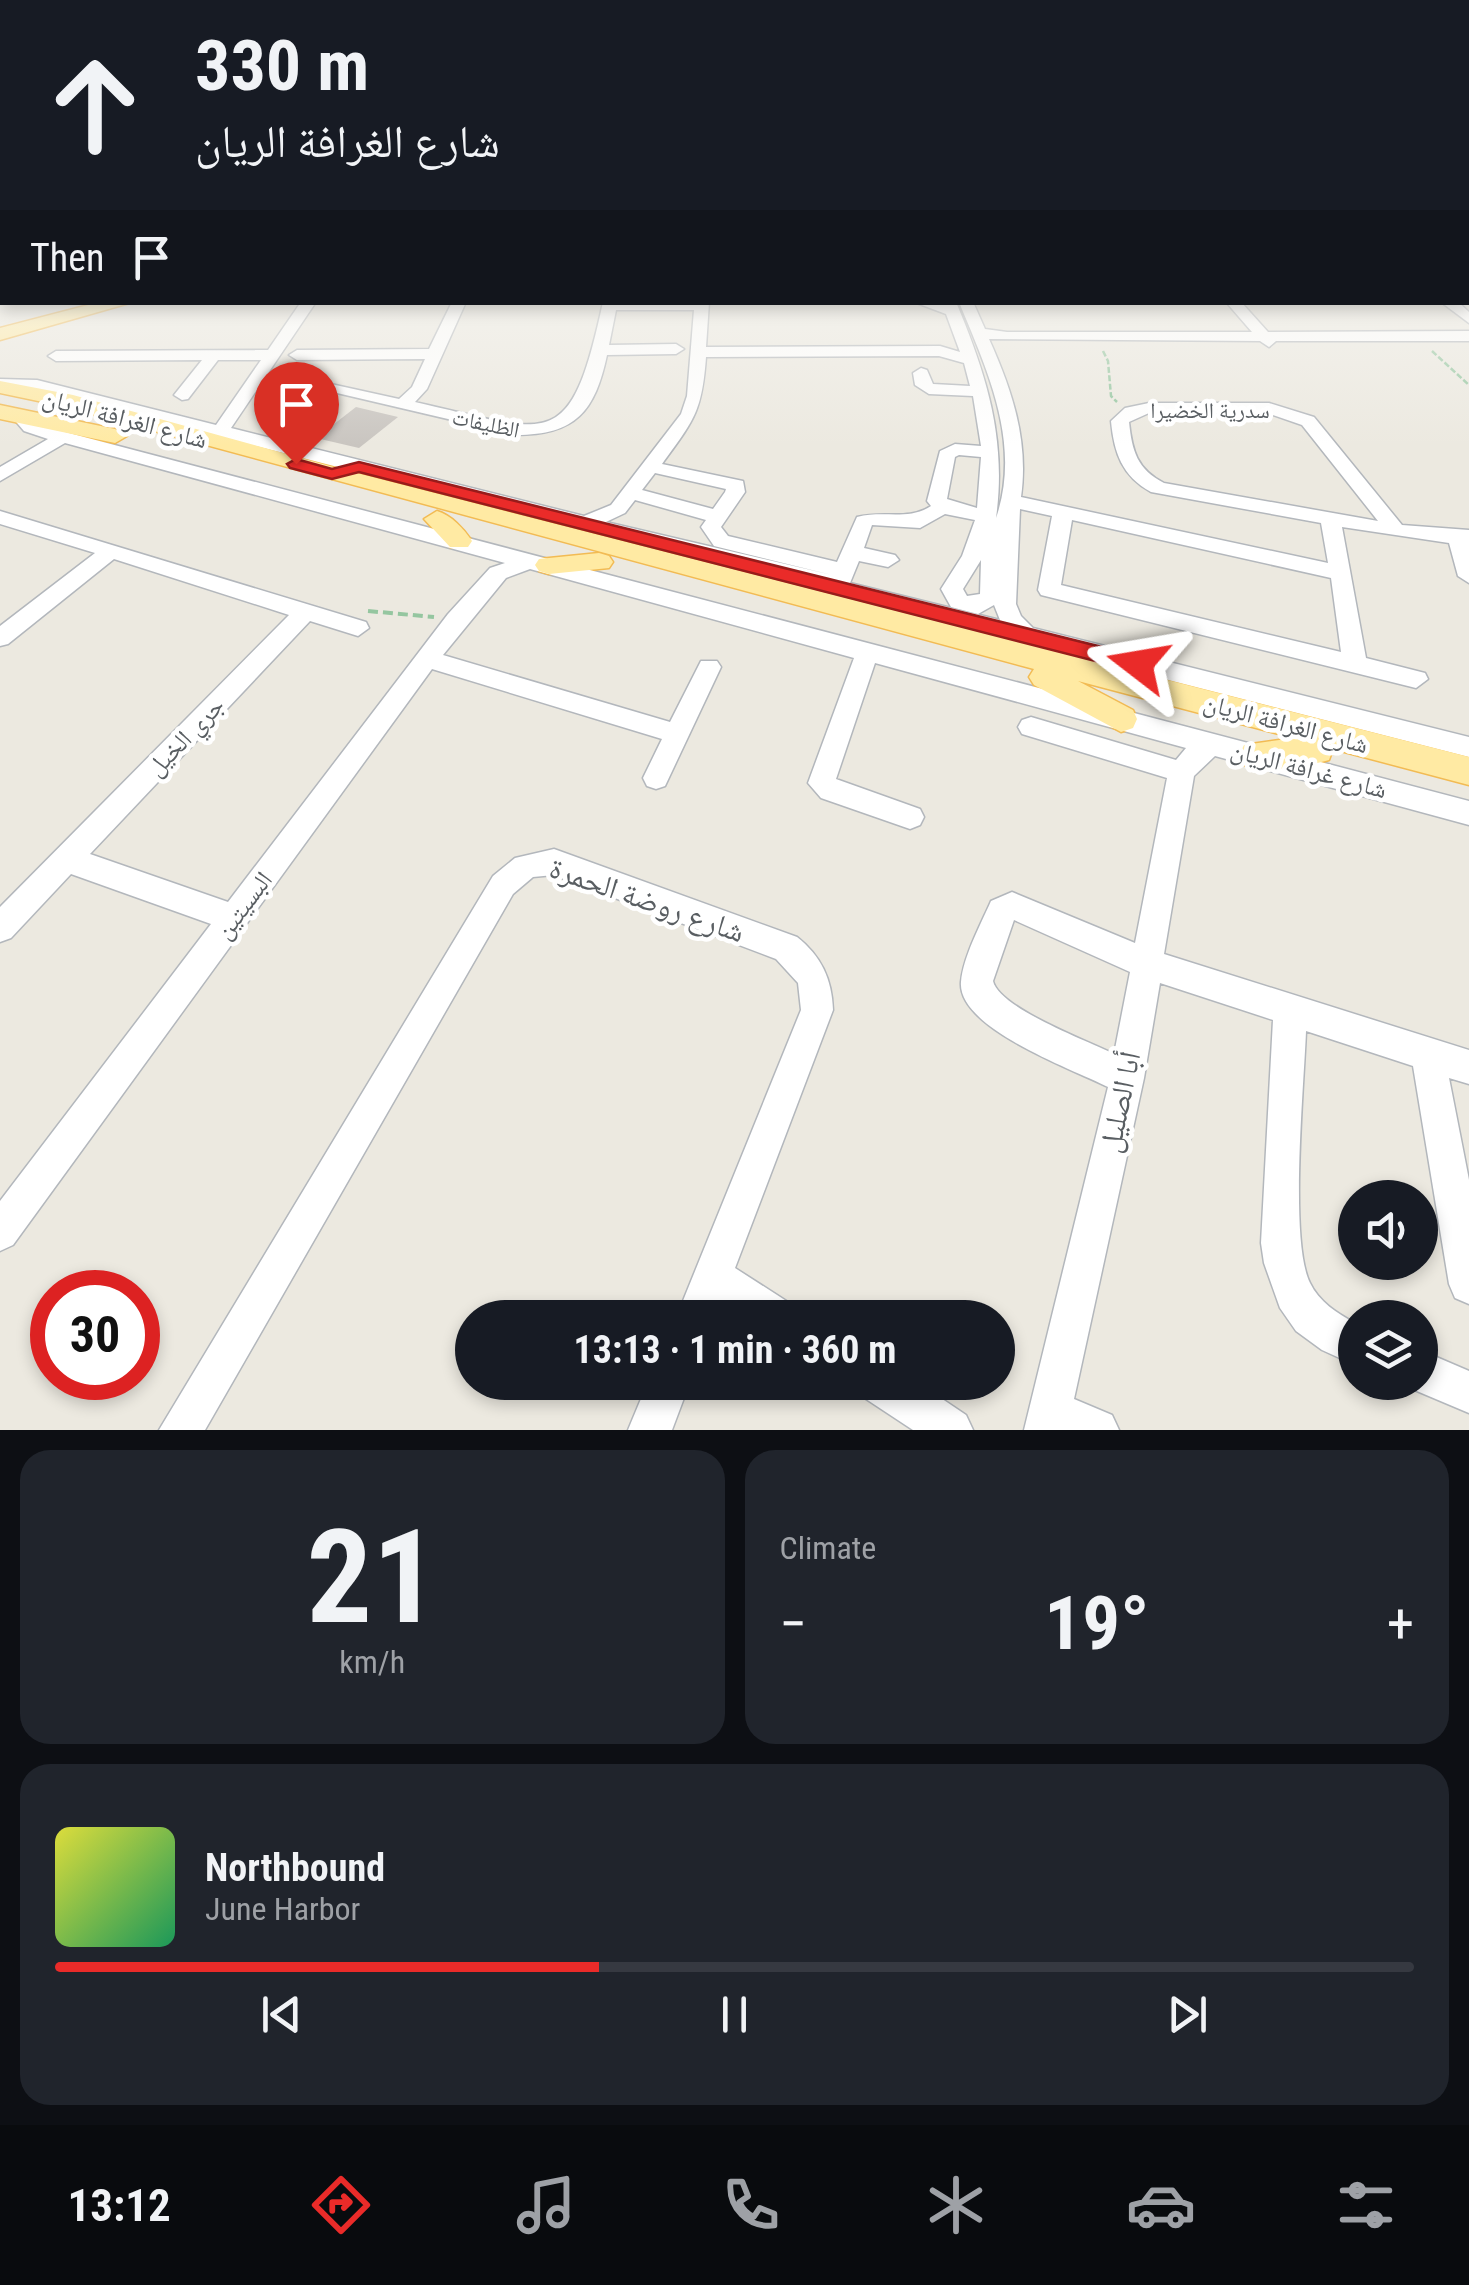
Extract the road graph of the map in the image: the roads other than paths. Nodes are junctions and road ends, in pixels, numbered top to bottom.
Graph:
1 (47, 313) edge
2 (60, 313) edge
3 (73, 313) edge
4 (301, 313) edge
5 (454, 313) edge
6 (607, 313) edge
7 (700, 313) edge
8 (960, 313) edge
9 (1243, 313) edge
10 (0, 328) edge
11 (1266, 339) junction
12 (1469, 339) edge
13 (976, 346) junction
14 (676, 349) dead end
15 (599, 350) junction
16 (698, 352) junction
17 (434, 354) junction
18 (271, 355) junction
19 (297, 355) dead end
20 (56, 356) dead end
21 (214, 356) junction
22 (920, 373) dead end
23 (281, 378) dead end
24 (0, 386) edge
25 (984, 392) junction
26 (182, 395) dead end
27 (65, 400) junction
28 (402, 404) junction
29 (7, 408) edge
30 (224, 422) junction
31 (63, 437) junction
32 (991, 452) junction
33 (651, 467) junction
34 (346, 471) junction
35 (0, 476) edge
36 (971, 476) junction
37 (624, 501) junction
38 (1011, 501) junction
39 (943, 506) junction
40 (1063, 512) junction
41 (976, 514) junction
42 (0, 517) edge
43 (718, 517) junction
44 (437, 519) junction
45 (1330, 519) junction
46 (582, 525) junction
47 (1396, 531) junction
48 (627, 536) junction
49 (1463, 537) edge
50 (471, 544) junction
51 (110, 552) junction
52 (888, 560) dead end
53 (599, 562) junction
54 (541, 563) junction
55 (1341, 573) junction
56 (1469, 576) edge
57 (489, 580) junction
58 (863, 588) junction
59 (304, 612) junction
60 (354, 619) road end
61 (1028, 637) junction
62 (0, 638) edge
63 (868, 651) junction
64 (428, 659) junction
65 (1355, 664) junction
66 (709, 667) dead end
67 (1078, 667) junction
68 (1045, 677) junction
69 (1416, 679) dead end
70 (1135, 723) junction
71 (1031, 727) dead end
72 (677, 734) junction
73 (1216, 744) junction
74 (1469, 746) edge
75 (1317, 750) junction
76 (1256, 755) junction
77 (1469, 771) edge
78 (1182, 772) junction
79 (656, 778) dead end
80 (1469, 790) edge
81 (1469, 813) edge
82 (910, 816) dead end
83 (66, 859) junction
84 (234, 918) junction
85 (0, 928) edge
86 (1148, 964) junction
87 (1290, 1009) junction
88 (1428, 1053) junction
89 (1469, 1067) edge
90 (1127, 1078) junction
91 (0, 1232) edge
92 (713, 1276) junction
93 (1469, 1284) edge
94 (703, 1300) edge
95 (750, 1300) edge
96 (1338, 1337) edge
97 (1438, 1379) edge
98 (1469, 1392) edge
99 (662, 1400) edge
100 (905, 1400) edge
101 (1048, 1420) edge
102 (182, 1430) edge
103 (650, 1430) edge
104 (951, 1430) edge
105 (1097, 1430) edge

1 - 10 main road
2 - 10 main road
3 - 10 main road
4 - 18 street
5 - 17 street
6 - 15 street, الظليفات
7 - 16 street
8 - 13 street
9 - 11 street
11 - 12 street
11 - 12 street
11 - 13 street
11 - 13 street
13 - 16 street
13 - 25 street
13 - 38 street
14 - 15 street
15 - 28 street, الظليفات
16 - 33 street
17 - 19 street
17 - 28 street
18 - 21 street
18 - 30 street
20 - 21 street
21 - 26 street
22 - 25 street
23 - 28 street, الظليفات
24 - 27 main road, شارع الغرافة الريان
24 - 30 street, شارع الغرافة الريان
25 - 32 street
27 - 29 main road
27 - 34 main road, شارع الغرافة الريان
29 - 31 street, شارع الغرافة الريان
29 - 44 main road, شارع الغرافة الريان
30 - 34 street, شارع الغرافة الريان
31 - 35 street
31 - 50 street, شارع الغرافة الريان
32 - 36 street
32 - 36 street
33 - 37 street
33 - 43 street
34 - 46 street, شارع الغرافة الريان
34 - 58 main road, شارع الغرافة الريان
36 - 38 street
36 - 39 street
36 - 41 street
37 - 43 street
37 - 46 street
37 - 48 street
38 - 40 street
38 - 61 street
39 - 41 street
39 - 58 street
40 - 55 street
40 - 65 street
41 - 58 street
42 - 51 street
43 - 58 street
44 - 50 main road
44 - 53 main road, شارع الغرافة الريان
45 - 47 street, سدرية الخضيرا
45 - 47 street, سدرية الخضيرا
45 - 55 street
46 - 48 street, شارع الغرافة الريان
47 - 49 street, سدرية الخضيرا
48 - 58 street, شارع الغرافة الريان
49 - 56 street
50 - 54 street, شارع الغرافة الريان
50 - 57 street
51 - 59 street
51 - 62 street
52 - 58 street
53 - 54 main road
53 - 68 main road, شارع الغرافة الريان
54 - 57 street, البسيتين
54 - 63 street, شارع الغرافة الريان
55 - 65 street
57 - 64 street, البسيتين
58 - 61 street, شارع الغرافة الريان
58 - 67 main road, شارع الغرافة الريان
59 - 60 street
59 - 83 street, جري الخيل
61 - 67 main road
61 - 74 street, شارع الغرافة الريان
63 - 70 street, شارع الغرافة الريان
63 - 82 street
64 - 72 street
64 - 84 street, البسيتين
65 - 69 street
66 - 72 street
67 - 77 main road, شارع الغرافة الريان
68 - 70 main road
68 - 75 main road, شارع الغرافة الريان
70 - 73 street, شارع غرافة الريان
70 - 78 street
71 - 78 street
72 - 79 street
73 - 76 street, شارع غرافة الريان
73 - 78 street
75 - 76 main road
75 - 80 main road, شارع الغرافة الريان
76 - 81 street, شارع غرافة الريان
78 - 86 street, أبا الصليل
83 - 84 street
83 - 85 street, جري الخيل
84 - 91 street, البسيتين
86 - 87 street
86 - 90 street, أبا الصليل
86 - 90 street
87 - 88 street
87 - 96 street
88 - 89 street
88 - 93 street
90 - 101 street, أبا الصليل
92 - 94 street, شارع روضة الحمرة
92 - 95 street
92 - 102 street, شارع روضة الحمرة
97 - 98 street
99 - 103 street
100 - 104 street
101 - 105 street

